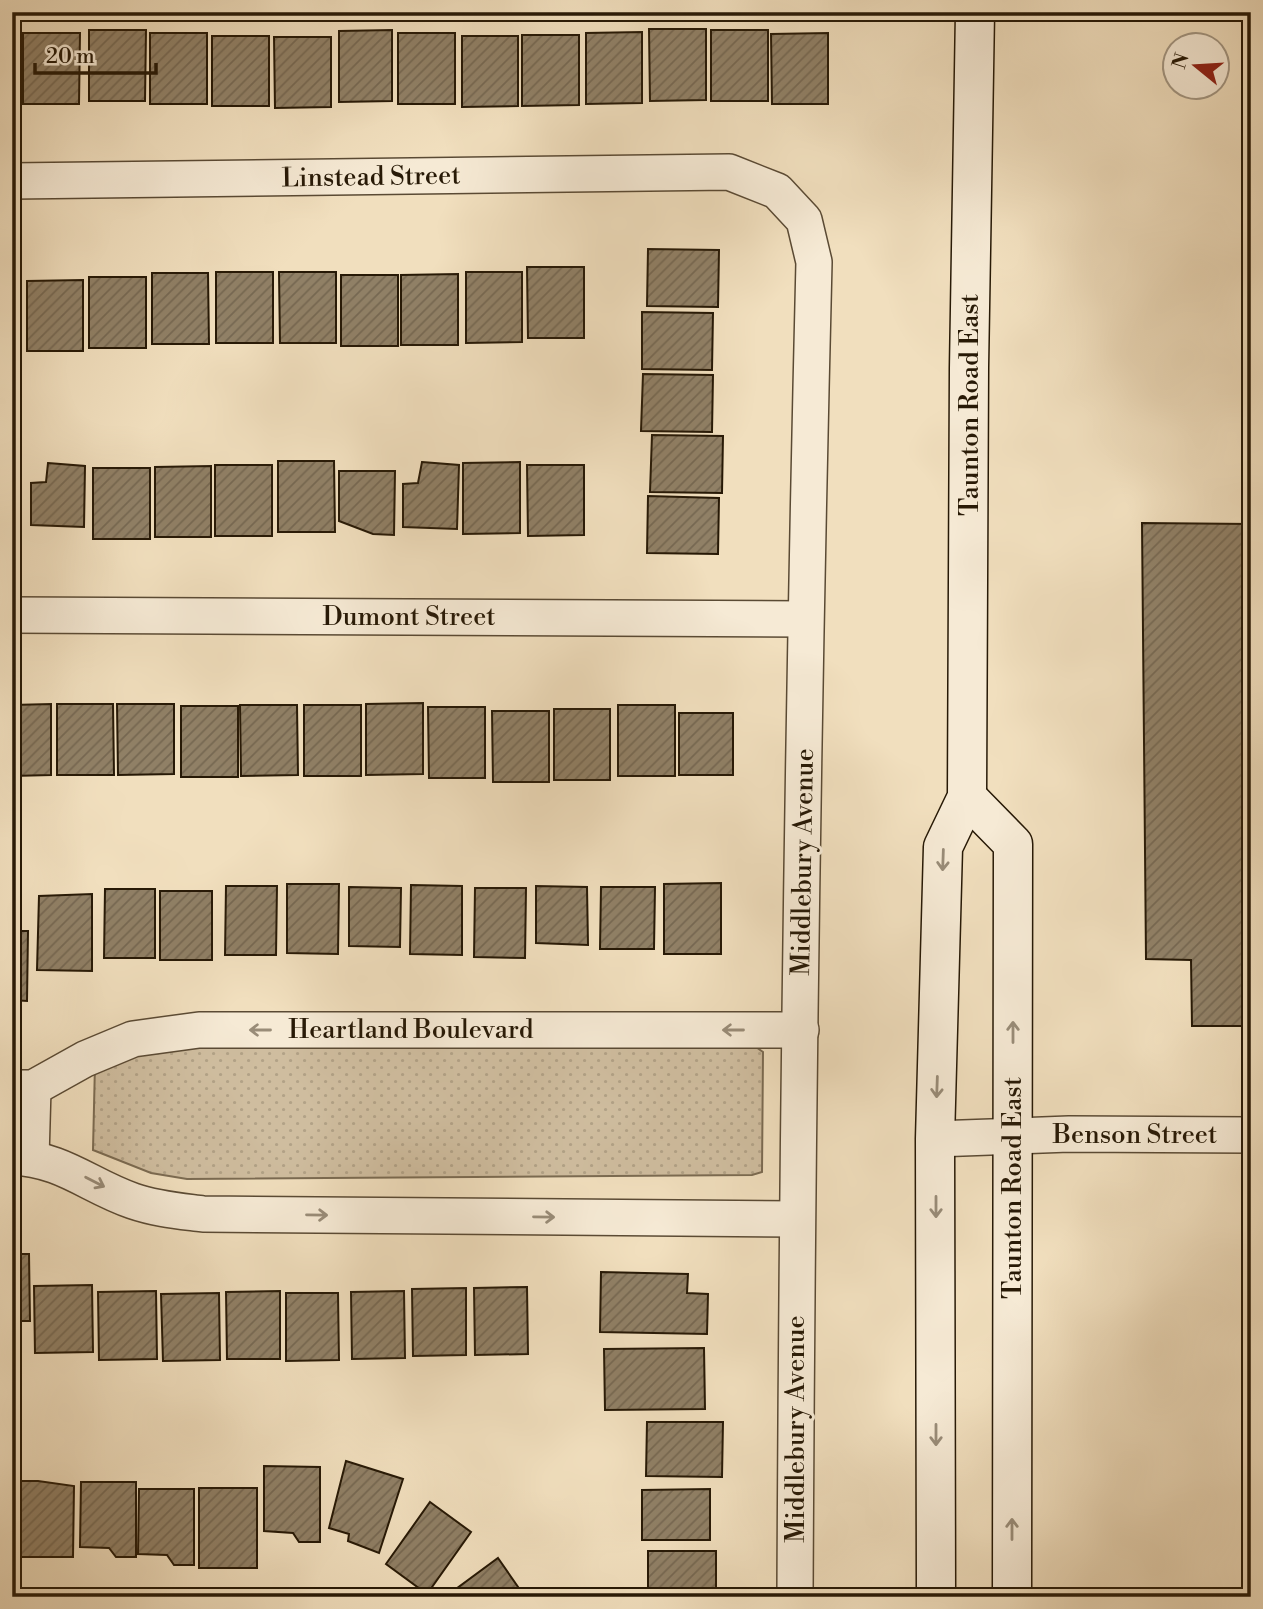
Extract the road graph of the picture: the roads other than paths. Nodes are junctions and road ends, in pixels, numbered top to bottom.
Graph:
1 (975, 12) edge
2 (729, 172) joint
3 (12, 181) edge
4 (12, 615) edge
5 (805, 619) junction
6 (967, 797) junction
7 (801, 1030) junction
8 (23, 1088) edge
9 (1251, 1135) edge
10 (1013, 1136) junction
11 (935, 1139) junction
12 (22, 1158) edge
13 (797, 1219) junction
14 (795, 1597) edge
15 (936, 1597) edge
16 (1012, 1597) edge

1 - 6 main road, Taunton Road East
2 - 3 street, Linstead Street
2 - 5 street, Middlebury Avenue
4 - 5 street, Dumont Street
5 - 7 street, Middlebury Avenue
10 -> 6 main road, Taunton Road East
6 -> 11 main road, Taunton Road East
7 -> 8 street, Heartland Boulevard
7 - 13 street, Middlebury Avenue
8 - 12 street, Heartland Boulevard
9 - 10 street, Benson Street
10 - 11 street, Benson Street
16 -> 10 main road, Taunton Road East
11 -> 15 main road, Taunton Road East
12 -> 13 street, Heartland Boulevard
13 - 14 street, Middlebury Avenue

